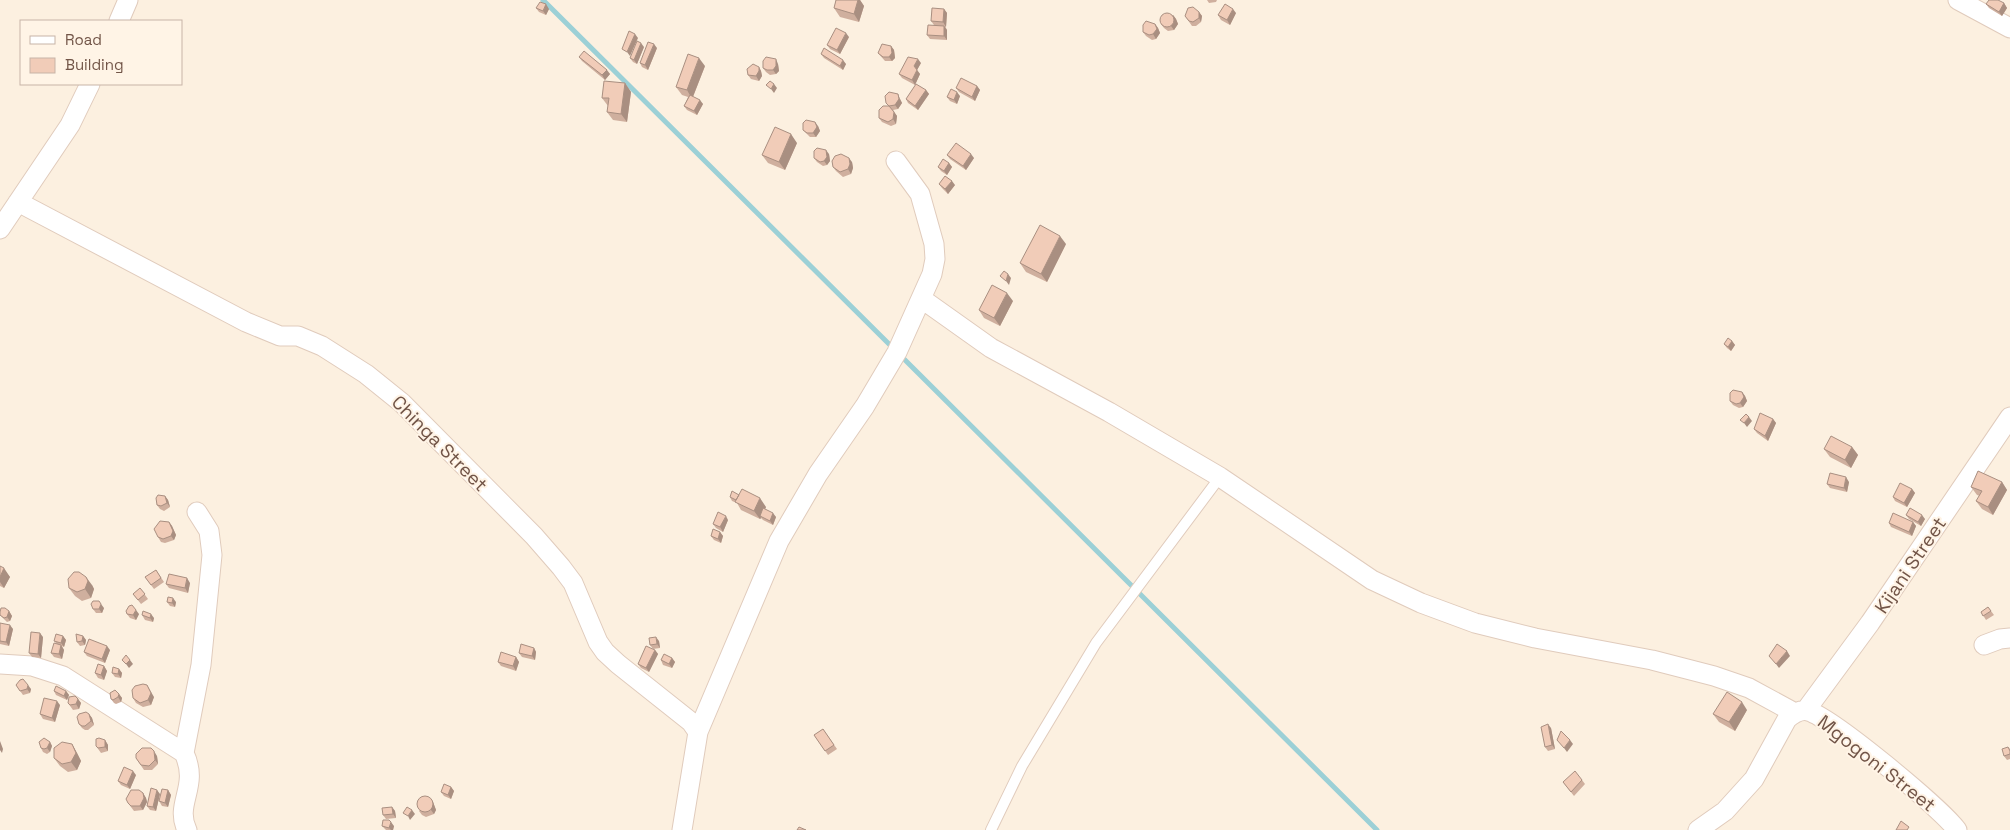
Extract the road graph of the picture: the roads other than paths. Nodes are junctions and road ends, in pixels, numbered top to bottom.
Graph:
1 (128, 0) edge
2 (1958, 0) edge
3 (119, 20) edge
4 (2010, 28) edge
5 (90, 85) edge
6 (896, 161) dead end
7 (18, 202) junction
8 (0, 229) edge
9 (922, 300) junction
10 (2010, 417) edge
11 (1220, 477) junction
12 (197, 512) dead end
13 (2010, 638) edge
14 (1984, 645) dead end
15 (0, 664) edge
16 (1800, 711) junction
17 (698, 732) junction
18 (184, 753) junction
19 (187, 830) edge
20 (682, 830) edge
21 (991, 830) edge
22 (1698, 830) edge
23 (1957, 830) edge

1 - 3 street
2 - 4 street
5 - 7 street
6 - 9 street
7 - 8 street
7 - 17 street, Chinga Street
9 - 11 street
9 - 17 street
10 - 16 street, Kijani Street
11 - 16 street
11 - 21 lane
12 - 18 street
13 - 14 street
15 - 18 street
16 - 22 street, Mgogoni Street
16 - 23 street, Mgogoni Street
17 - 20 street
18 - 19 street

